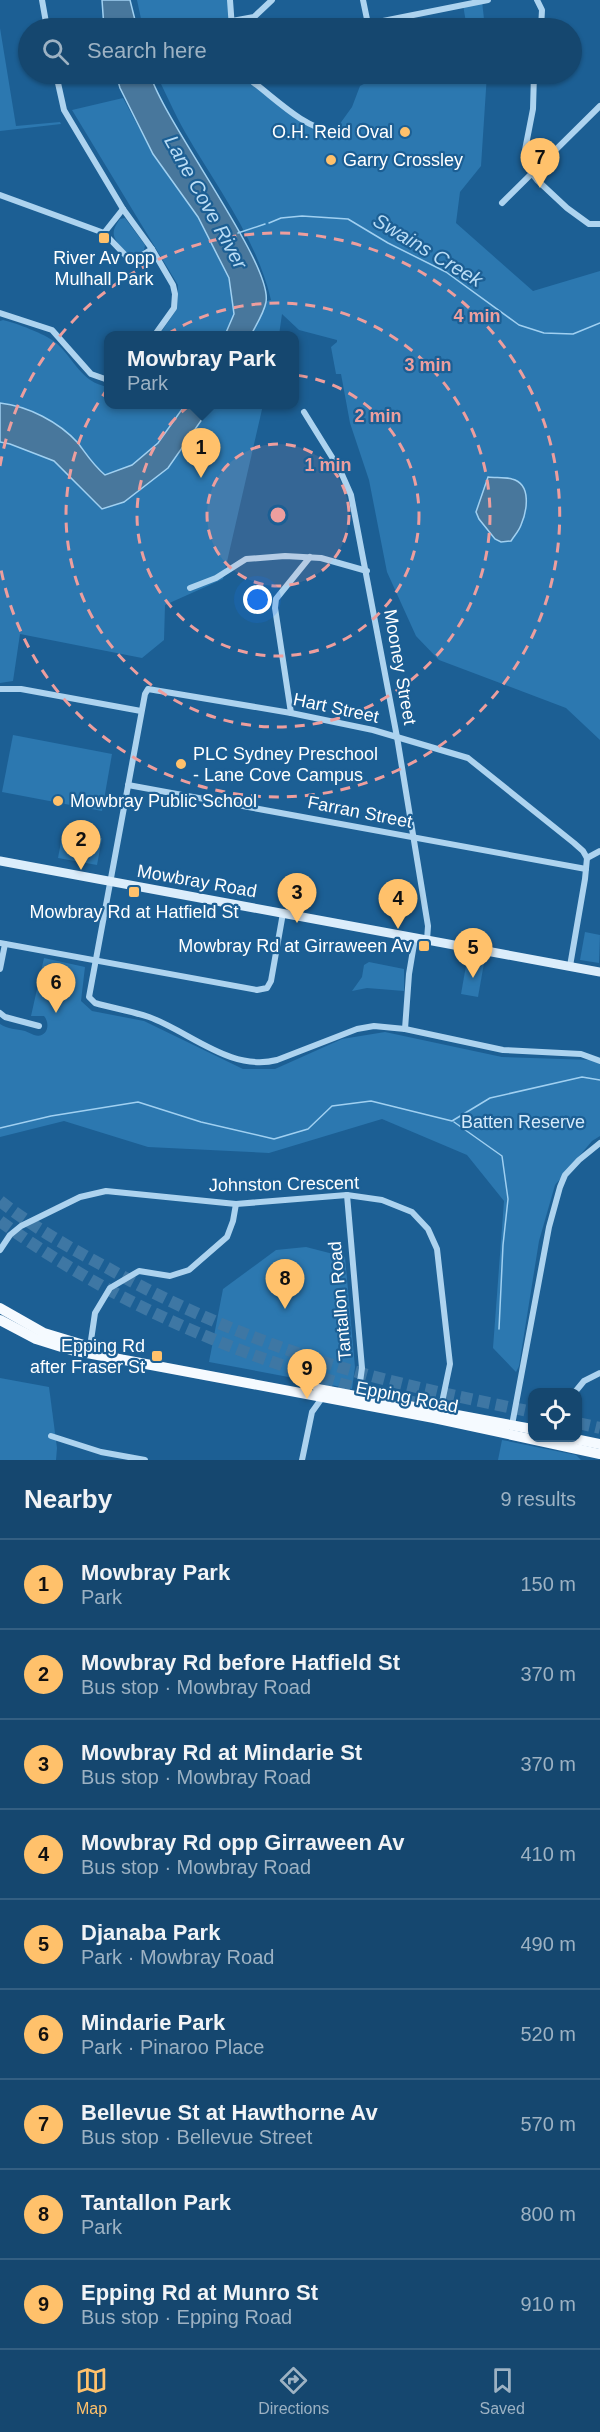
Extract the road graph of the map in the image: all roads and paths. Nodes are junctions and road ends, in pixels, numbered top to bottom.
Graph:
1 (42, 0) edge
2 (230, 0) edge
3 (272, 0) edge
4 (363, 0) edge
5 (488, 0) edge
6 (537, 0) edge
7 (46, 18) edge
8 (231, 18) edge
9 (251, 18) edge
10 (365, 18) edge
11 (404, 18) edge
12 (542, 18) edge
13 (58, 84) edge
14 (256, 84) edge
15 (534, 84) edge
16 (600, 105) edge
17 (334, 132) dead end
18 (531, 174) junction
19 (0, 195) edge
20 (502, 203) dead end
21 (123, 209) junction
22 (600, 224) edge
23 (104, 233) junction
24 (152, 249) junction
25 (0, 313) edge
26 (158, 331) edge
27 (104, 379) edge
28 (304, 412) dead end
29 (310, 557) junction
30 (367, 571) junction
31 (190, 588) dead end
32 (0, 689) edge
33 (141, 711) junction
34 (291, 713) junction
35 (397, 736) junction
36 (128, 785) junction
37 (414, 838) junction
38 (600, 851) edge
39 (587, 858) junction
40 (0, 861) edge
41 (586, 869) junction
42 (109, 881) junction
43 (284, 913) junction
44 (415, 938) junction
45 (428, 940) junction
46 (2, 943) edge
47 (95, 959) junction
48 (570, 966) junction
49 (0, 969) edge
50 (600, 972) edge
51 (0, 1013) edge
52 (39, 1026) dead end
53 (405, 1029) junction
54 (600, 1061) edge
55 (600, 1143) edge
56 (347, 1195) junction
57 (236, 1204) junction
58 (0, 1250) edge
59 (0, 1308) edge
60 (0, 1320) edge
61 (90, 1347) junction
62 (600, 1373) edge
63 (578, 1388) edge
64 (322, 1397) junction
65 (357, 1400) junction
66 (440, 1412) junction
67 (512, 1425) junction
68 (528, 1428) edge
69 (51, 1436) dead end
70 (582, 1440) edge
71 (600, 1444) edge
72 (581, 1449) junction
73 (600, 1454) edge
74 (145, 1460) edge
75 (303, 1460) edge
76 (590, 1460) edge

1 - 7 street
2 - 8 street
3 - 9 street
4 - 10 street
5 - 11 street
6 - 12 street
13 - 21 street
14 - 17 street
15 - 18 street
16 - 18 street
18 - 20 street
18 - 22 street
19 - 23 street
21 - 23 street
21 - 24 street
23 - 24 street
24 - 26 street
25 - 27 street
28 - 30 street, Mooney Street
29 - 30 street
29 - 31 street
29 - 34 street
30 - 35 street, Mooney Street
32 - 33 street
33 - 34 street, Hart Street
33 - 36 street
34 - 35 street, Hart Street
35 - 37 street, Mooney Street
35 - 39 street, Hart Street
36 - 37 street, Farran Street
36 - 42 street
37 - 41 street, Farran Street
37 - 45 street, Mooney Street
38 - 39 street
39 - 41 street
40 - 42 main road, Mowbray Road
41 - 48 street
42 - 43 main road, Mowbray Road
42 - 47 street
43 - 44 main road, Mowbray Road
43 - 47 street
44 - 45 main road, Mowbray Road
44 - 53 street
45 - 48 main road, Mowbray Road
46 - 47 street
46 - 49 street
47 - 53 street
48 - 50 main road, Mowbray Road
51 - 52 street
53 - 54 street
55 - 67 street
56 - 57 street, Johnston Crescent
56 - 65 street, Tantallon Road
56 - 66 street, Johnston Crescent
57 - 58 street, Johnston Crescent
57 - 61 street
59 - 61 main road, Epping Road
60 - 64 main road, Epping Road
61 - 65 main road, Epping Road
62 - 63 street
64 - 65 main road, Epping Road
64 - 75 street
65 - 66 main road, Epping Road
65 - 72 main road, Epping Road
66 - 67 main road, Epping Road
67 - 68 main road, Epping Road
69 - 74 street
70 - 71 main road
72 - 73 main road, Epping Road
72 - 76 main road

